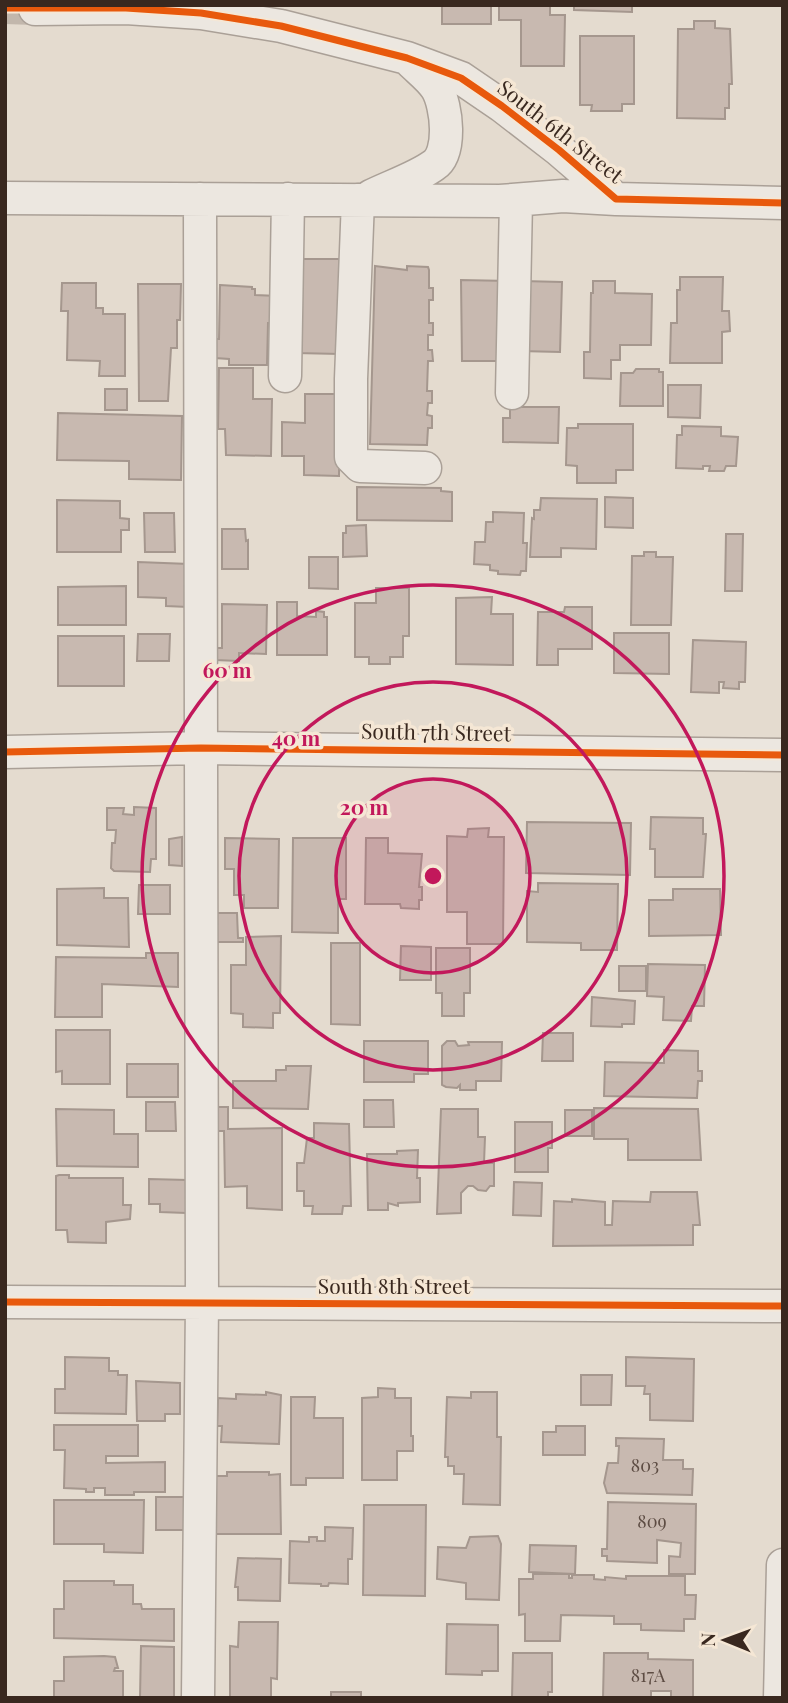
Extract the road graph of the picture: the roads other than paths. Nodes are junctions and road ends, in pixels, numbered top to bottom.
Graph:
1 (35, 9) dead end
2 (407, 58) junction
3 (5, 198) edge
4 (200, 199) junction
5 (616, 199) junction
6 (288, 200) junction
7 (361, 200) junction
8 (516, 201) junction
9 (783, 203) edge
10 (285, 376) dead end
11 (512, 393) dead end
12 (425, 468) dead end
13 (201, 748) junction
14 (5, 752) edge
15 (783, 755) edge
16 (5, 1302) edge
17 (202, 1303) junction
18 (783, 1306) edge
19 (783, 1565) edge
20 (198, 1698) edge
21 (780, 1698) edge

1 - 2 street, South 6th Street
2 - 5 street, South 6th Street
2 - 7 street
3 - 4 street, South 6th Street
4 - 6 street, South 6th Street
4 - 13 street
5 - 8 street, South 6th Street
5 - 9 street, South 6th Street
6 - 7 street, South 6th Street
6 - 10 street
7 - 8 street, South 6th Street
7 - 12 street
8 - 11 street
13 - 14 street, South 7th Street
13 - 15 street, South 7th Street
13 - 17 street
16 - 17 street, South 8th Street
17 - 18 street, South 8th Street
17 - 20 street
19 - 21 street

